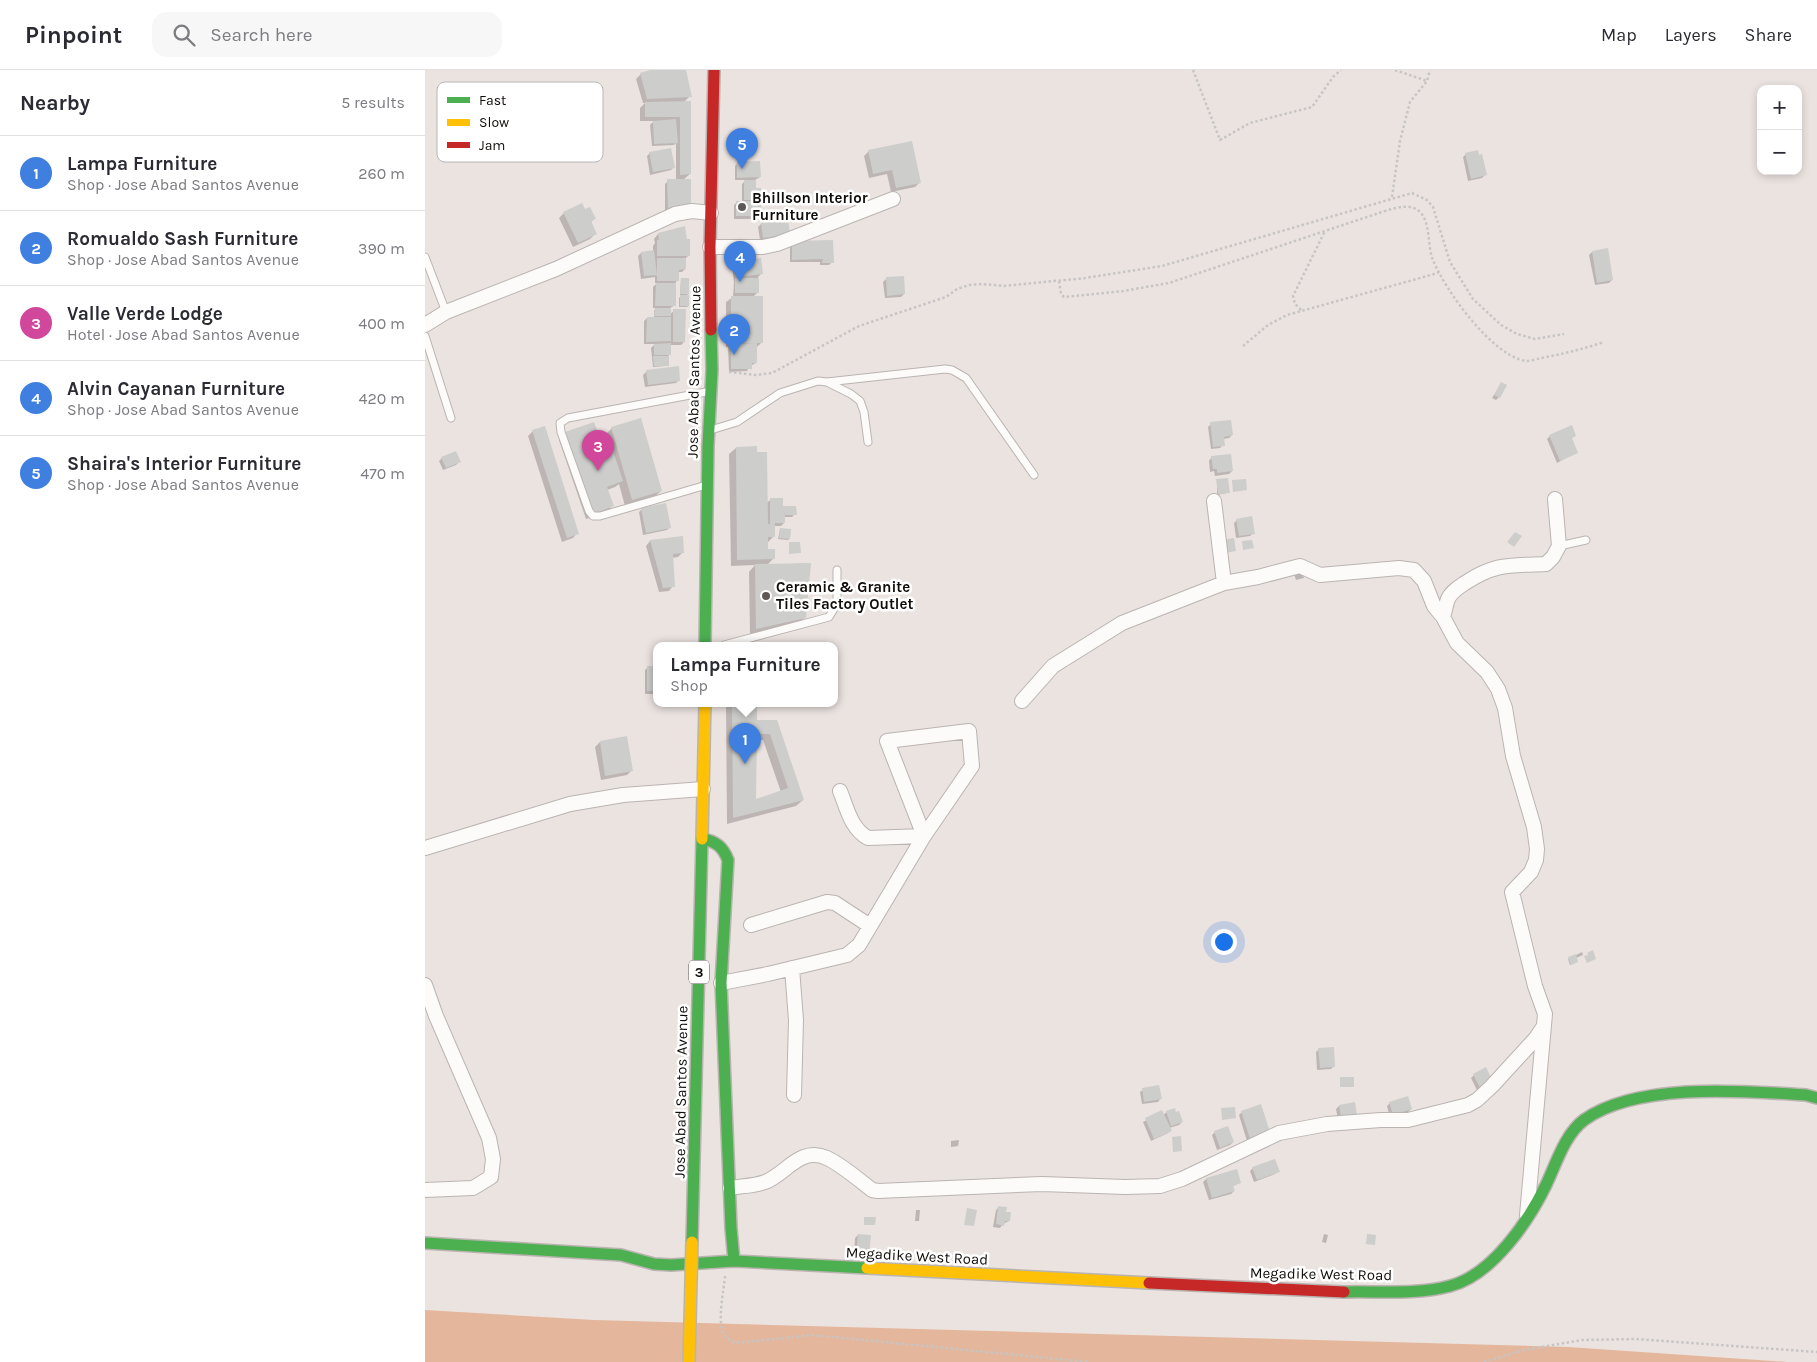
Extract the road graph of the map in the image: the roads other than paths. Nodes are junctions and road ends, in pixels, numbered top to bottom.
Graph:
1 (714, 70) edge
2 (893, 199) dead end
3 (711, 213) junction
4 (710, 247) junction
5 (425, 257) edge
6 (446, 312) junction
7 (425, 325) edge
8 (425, 336) edge
9 (827, 382) junction
10 (711, 391) junction
11 (451, 418) dead end
12 (709, 431) junction
13 (868, 442) dead end
14 (1034, 474) dead end
15 (708, 485) junction
16 (1555, 499) dead end
17 (1214, 501) dead end
18 (1586, 540) dead end
19 (1559, 546) junction
20 (837, 570) dead end
21 (1224, 583) junction
22 (1443, 618) junction
23 (705, 642) edge
24 (735, 642) edge
25 (1022, 701) dead end
26 (705, 707) edge
27 (703, 789) junction
28 (840, 791) dead end
29 (923, 836) junction
30 (702, 839) junction
31 (425, 848) edge
32 (751, 924) dead end
33 (870, 926) junction
34 (793, 968) junction
35 (721, 983) junction
36 (425, 985) edge
37 (1544, 1025) junction
38 (794, 1095) dead end
39 (1817, 1098) edge
40 (730, 1188) junction
41 (425, 1190) edge
42 (1527, 1218) junction
43 (425, 1243) edge
44 (730, 1262) junction
45 (689, 1362) edge

1 - 3 main road, Jose Abad Santos Avenue
2 - 4 street
3 - 4 main road, Jose Abad Santos Avenue
3 - 6 street
4 - 10 main road, Jose Abad Santos Avenue
5 - 6 lane
6 - 7 street
8 - 11 lane
9 - 12 lane
9 - 13 lane
9 - 14 lane
10 - 12 main road, Jose Abad Santos Avenue
10 - 15 lane
12 - 15 main road, Jose Abad Santos Avenue
15 - 23 main road, Jose Abad Santos Avenue
16 - 19 street
17 - 21 street
18 - 19 lane
19 - 22 street
20 - 24 lane
21 - 22 street
21 - 25 street
22 - 37 street
26 - 27 main road, Jose Abad Santos Avenue / 3
27 - 30 main road, Jose Abad Santos Avenue / 3
27 - 31 street
28 - 29 street
29 - 29 street
29 - 33 street
30 - 35 main road
30 - 45 main road, Jose Abad Santos Avenue / 3, bridge
32 - 33 street
33 - 34 street
34 - 35 street
34 - 38 street
35 - 40 main road
36 - 41 street
37 - 40 street
37 - 42 street
39 - 42 main road, Megadike West Road
40 - 44 main road
42 - 44 main road, Megadike West Road
43 - 44 main road, Megadike West Road

